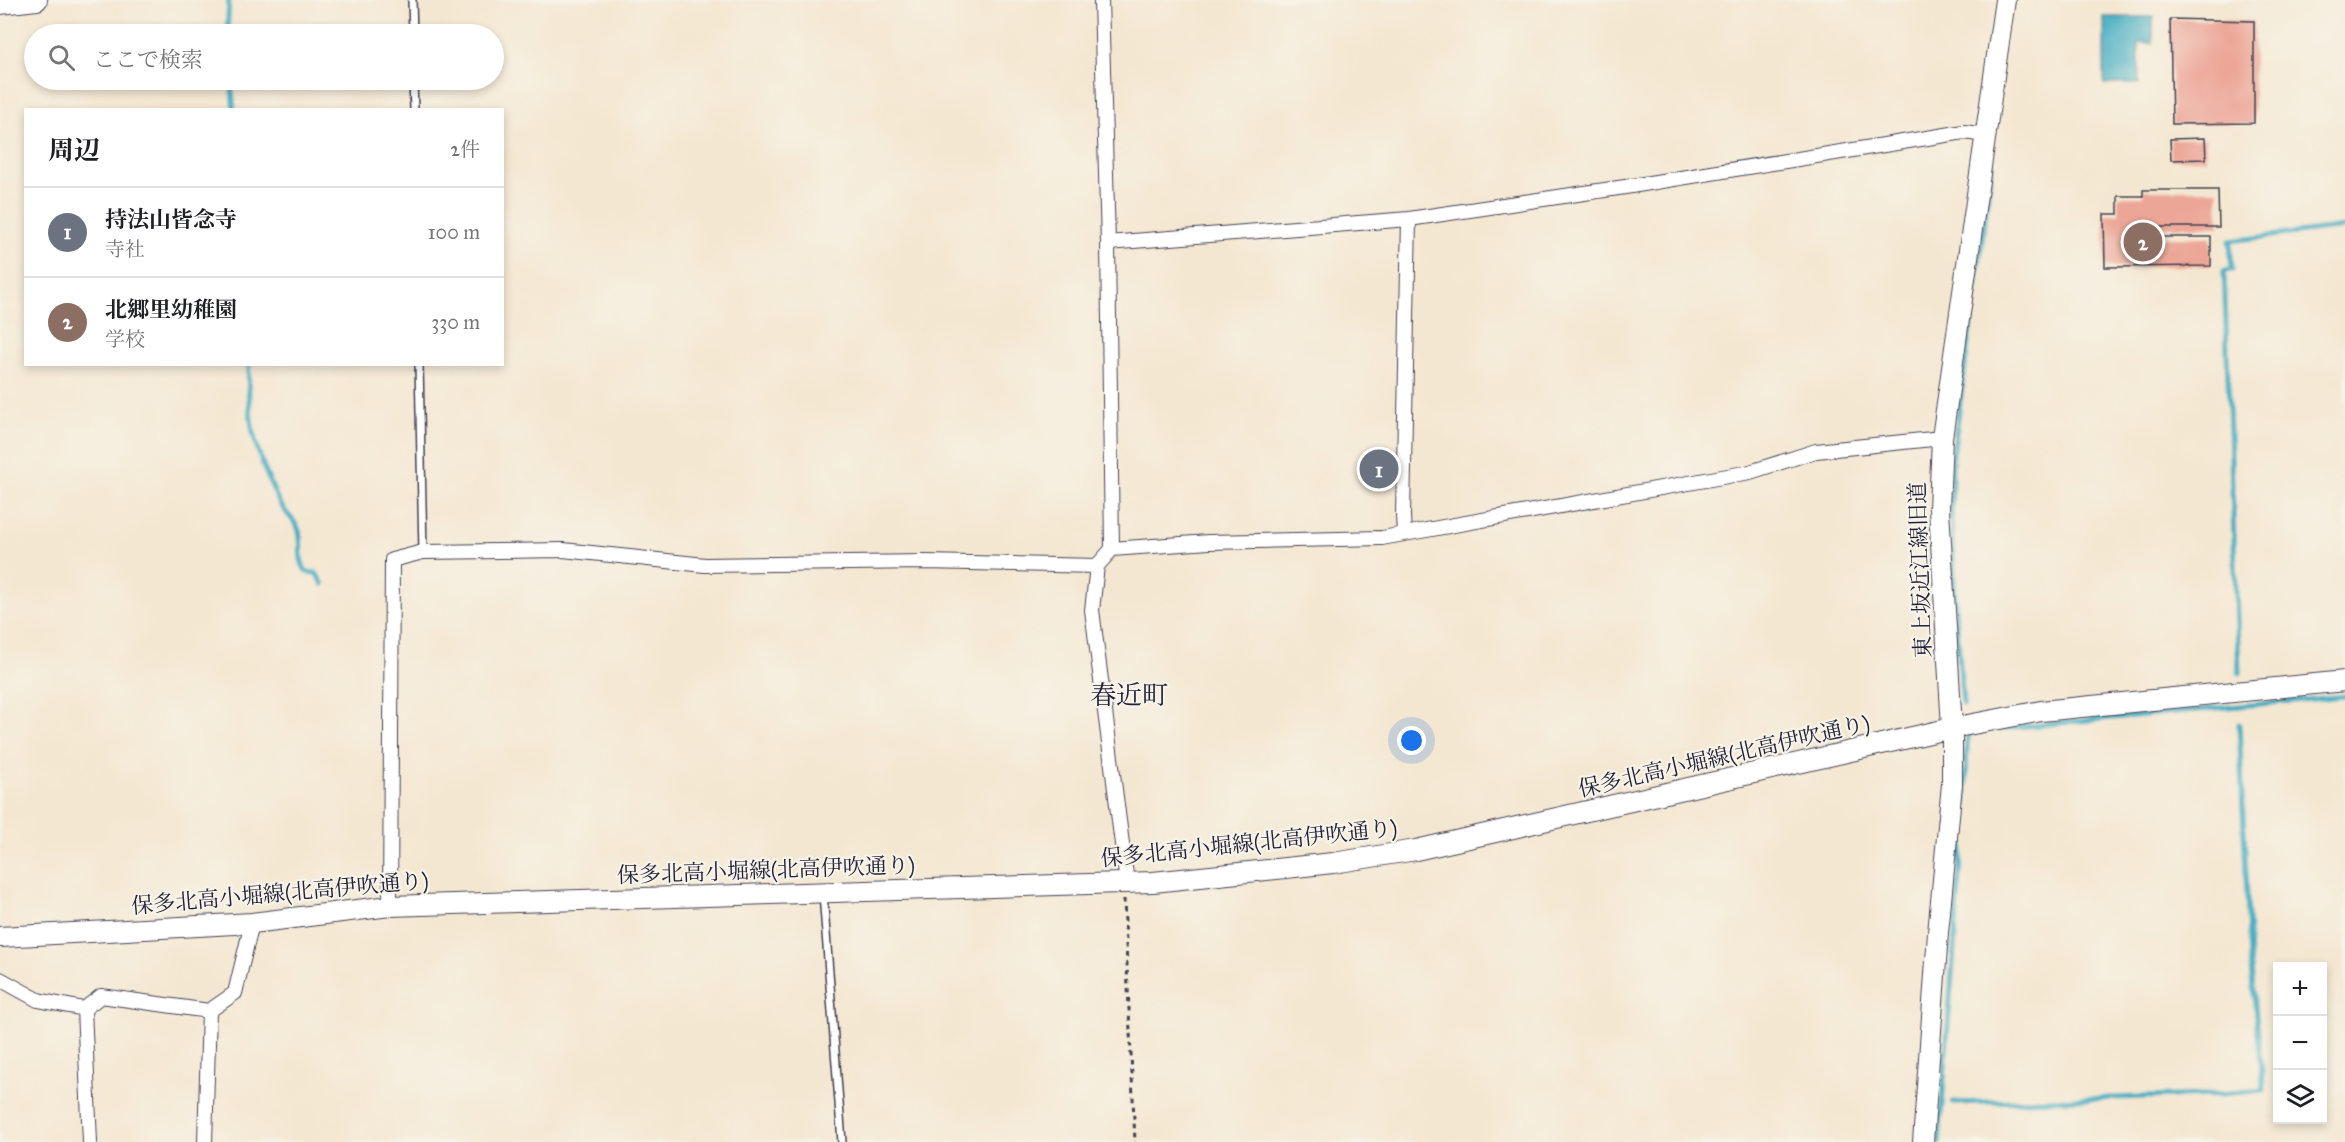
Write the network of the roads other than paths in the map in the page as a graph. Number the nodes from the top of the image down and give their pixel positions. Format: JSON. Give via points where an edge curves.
{"nodes":[{"id":1,"x":37,"y":0,"type":"edge"},
{"id":2,"x":412,"y":0,"type":"edge"},
{"id":3,"x":1101,"y":0,"type":"edge"},
{"id":4,"x":2005,"y":0,"type":"edge"},
{"id":5,"x":0,"y":4,"type":"edge"},
{"id":6,"x":412,"y":24,"type":"edge"},
{"id":7,"x":414,"y":90,"type":"edge"},
{"id":8,"x":414,"y":108,"type":"edge"},
{"id":9,"x":1986,"y":135,"type":"junction"},
{"id":10,"x":1409,"y":219,"type":"junction"},
{"id":11,"x":1108,"y":243,"type":"junction"},
{"id":12,"x":419,"y":366,"type":"edge"},
{"id":13,"x":1942,"y":438,"type":"junction"},
{"id":14,"x":1404,"y":534,"type":"junction"},
{"id":15,"x":1112,"y":549,"type":"junction"},
{"id":16,"x":423,"y":552,"type":"junction"},
{"id":17,"x":1097,"y":566,"type":"junction"},
{"id":18,"x":2345,"y":681,"type":"edge"},
{"id":19,"x":1952,"y":728,"type":"junction"},
{"id":20,"x":1127,"y":883,"type":"junction"},
{"id":21,"x":823,"y":892,"type":"junction"},
{"id":22,"x":390,"y":906,"type":"junction"},
{"id":23,"x":252,"y":923,"type":"junction"},
{"id":24,"x":0,"y":937,"type":"edge"},
{"id":25,"x":0,"y":979,"type":"edge"},
{"id":26,"x":84,"y":1009,"type":"junction"},
{"id":27,"x":209,"y":1011,"type":"junction"},
{"id":28,"x":90,"y":1142,"type":"edge"},
{"id":29,"x":205,"y":1142,"type":"edge"},
{"id":30,"x":843,"y":1142,"type":"edge"},
{"id":31,"x":1923,"y":1142,"type":"edge"}],
"edges":[{"from":1,"to":5,"type":"street"},
{"from":2,"to":6,"type":"lane"},
{"from":3,"to":11,"type":"street"},
{"from":4,"to":9,"type":"street","name":"東上坂近江線旧道"},
{"from":7,"to":8,"type":"lane"},
{"from":9,"to":10,"type":"street","via":[[1964,132]]},
{"from":9,"to":13,"type":"street","name":"東上坂近江線旧道"},
{"from":10,"to":11,"type":"street"},
{"from":10,"to":14,"type":"street"},
{"from":11,"to":15,"type":"street"},
{"from":12,"to":16,"type":"lane"},
{"from":13,"to":14,"type":"street","via":[[1816,451],[1750,472]]},
{"from":13,"to":19,"type":"street","name":"東上坂近江線旧道","via":[[1939,509]]},
{"from":14,"to":15,"type":"street"},
{"from":15,"to":17,"type":"street"},
{"from":16,"to":17,"type":"street","via":[[562,550],[705,565],[925,562]]},
{"from":16,"to":22,"type":"street","via":[[392,560]]},
{"from":17,"to":20,"type":"street","via":[[1092,610]]},
{"from":18,"to":19,"type":"street","name":"保多北高小堀線(北高伊吹通り)","via":[[2041,711]]},
{"from":19,"to":20,"type":"street","name":"保多北高小堀線(北高伊吹通り)","via":[[1416,850],[1333,863]]},
{"from":19,"to":31,"type":"street","name":"東上坂近江線旧道","via":[[1952,784]]},
{"from":20,"to":21,"type":"street","name":"保多北高小堀線(北高伊吹通り)"},
{"from":21,"to":22,"type":"street","name":"保多北高小堀線(北高伊吹通り)"},
{"from":21,"to":30,"type":"lane"},
{"from":22,"to":23,"type":"street","name":"保多北高小堀線(北高伊吹通り)"},
{"from":23,"to":24,"type":"street","name":"保多北高小堀線(北高伊吹通り)"},
{"from":23,"to":27,"type":"street","via":[[234,993]]},
{"from":25,"to":26,"type":"street","via":[[38,1000]]},
{"from":26,"to":27,"type":"street","via":[[101,996]]},
{"from":26,"to":28,"type":"street"},
{"from":27,"to":29,"type":"street"}]}
